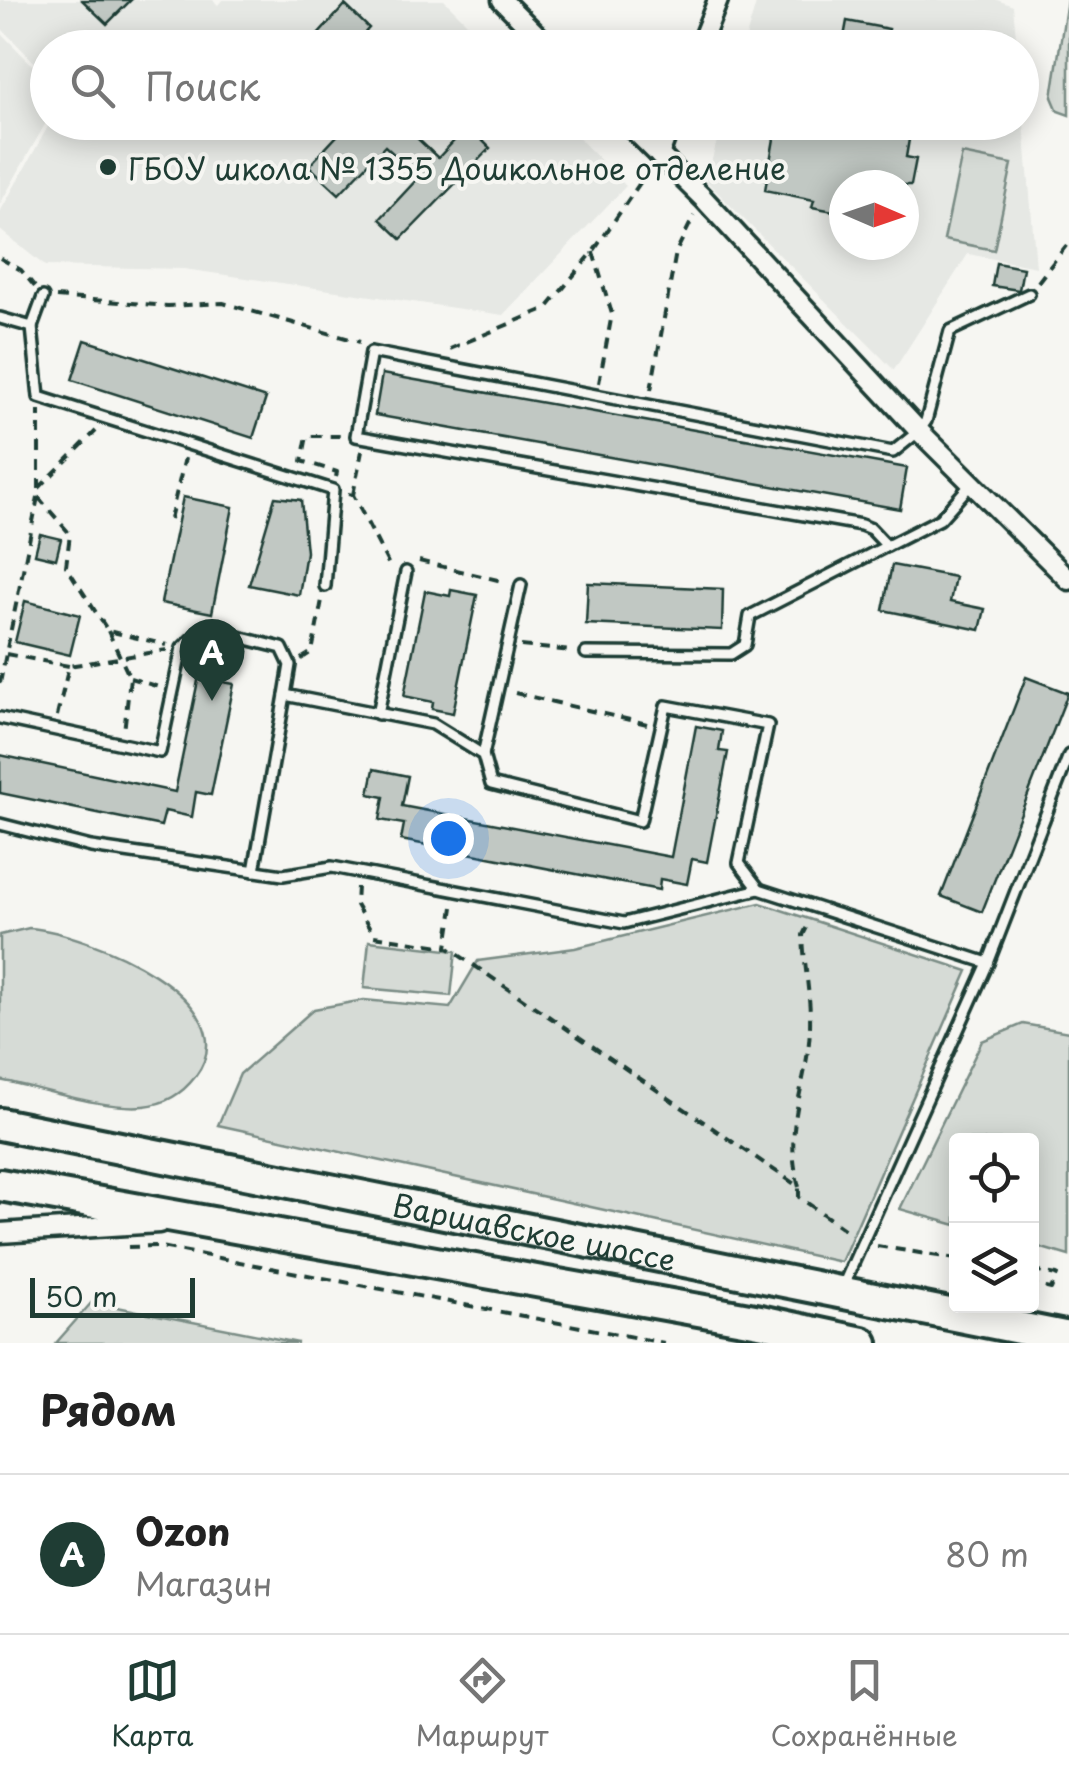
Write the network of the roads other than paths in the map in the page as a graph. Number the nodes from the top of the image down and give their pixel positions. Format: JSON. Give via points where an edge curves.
{"nodes":[{"id":1,"x":502,"y":0,"type":"edge"},
{"id":2,"x":718,"y":0,"type":"edge"},
{"id":3,"x":532,"y":30,"type":"edge"},
{"id":4,"x":706,"y":30,"type":"edge"},
{"id":5,"x":644,"y":140,"type":"edge"},
{"id":6,"x":664,"y":140,"type":"edge"},
{"id":7,"x":659,"y":155,"type":"junction"},
{"id":8,"x":1029,"y":294,"type":"road end"},
{"id":9,"x":43,"y":296,"type":"road end"},
{"id":10,"x":0,"y":320,"type":"edge"},
{"id":11,"x":32,"y":328,"type":"junction"},
{"id":12,"x":919,"y":431,"type":"junction"},
{"id":13,"x":972,"y":483,"type":"junction"},
{"id":14,"x":887,"y":546,"type":"junction"},
{"id":15,"x":406,"y":572,"type":"road end"},
{"id":16,"x":1069,"y":580,"type":"edge"},
{"id":17,"x":521,"y":585,"type":"road end"},
{"id":18,"x":325,"y":586,"type":"road end"},
{"id":19,"x":586,"y":652,"type":"road end"},
{"id":20,"x":285,"y":696,"type":"junction"},
{"id":21,"x":378,"y":714,"type":"junction"},
{"id":22,"x":0,"y":718,"type":"edge"},
{"id":23,"x":483,"y":755,"type":"junction"},
{"id":24,"x":1069,"y":755,"type":"edge"},
{"id":25,"x":0,"y":824,"type":"edge"},
{"id":26,"x":254,"y":870,"type":"junction"},
{"id":27,"x":759,"y":889,"type":"junction"},
{"id":28,"x":988,"y":963,"type":"junction"},
{"id":29,"x":0,"y":1124,"type":"edge"},
{"id":30,"x":0,"y":1185,"type":"edge"},
{"id":31,"x":198,"y":1221,"type":"junction"},
{"id":32,"x":0,"y":1233,"type":"edge"},
{"id":33,"x":840,"y":1290,"type":"junction"},
{"id":34,"x":1069,"y":1338,"type":"edge"},
{"id":35,"x":862,"y":1343,"type":"edge"}],
"edges":[{"from":1,"to":3,"type":"street"},
{"from":2,"to":4,"type":"street"},
{"from":5,"to":7,"type":"street"},
{"from":6,"to":7,"type":"street"},
{"from":7,"to":12,"type":"street"},
{"from":8,"to":12,"type":"lane","via":[[950,331]]},
{"from":9,"to":11,"type":"lane"},
{"from":10,"to":11,"type":"lane"},
{"from":11,"to":18,"type":"lane","via":[[40,396],[333,490]]},
{"from":12,"to":13,"type":"street"},
{"from":12,"to":14,"type":"lane","via":[[893,452],[370,352],[361,436],[860,525]]},
{"from":13,"to":14,"type":"lane","via":[[940,519]]},
{"from":13,"to":16,"type":"street"},
{"from":14,"to":19,"type":"lane","via":[[750,616],[746,645],[731,654]]},
{"from":15,"to":21,"type":"lane"},
{"from":17,"to":23,"type":"lane"},
{"from":20,"to":21,"type":"lane"},
{"from":20,"to":22,"type":"lane","via":[[290,665],[282,648],[203,628],[182,648],[160,752]]},
{"from":20,"to":26,"type":"lane"},
{"from":21,"to":23,"type":"lane","via":[[433,724]]},
{"from":23,"to":27,"type":"lane","via":[[491,784],[640,821],[666,706],[768,725],[738,862]]},
{"from":24,"to":28,"type":"lane"},
{"from":25,"to":26,"type":"lane","via":[[91,847]]},
{"from":26,"to":27,"type":"lane","via":[[283,875],[332,867],[624,922]]},
{"from":27,"to":28,"type":"lane"},
{"from":28,"to":33,"type":"lane"},
{"from":29,"to":33,"type":"main road","name":"Варшавское шоссе"},
{"from":30,"to":31,"type":"main road","name":"Варшавское шоссе"},
{"from":31,"to":32,"type":"street"},
{"from":31,"to":35,"type":"main road","name":"Варшавское шоссе"},
{"from":33,"to":34,"type":"main road","name":"Варшавское шоссе"}]}
